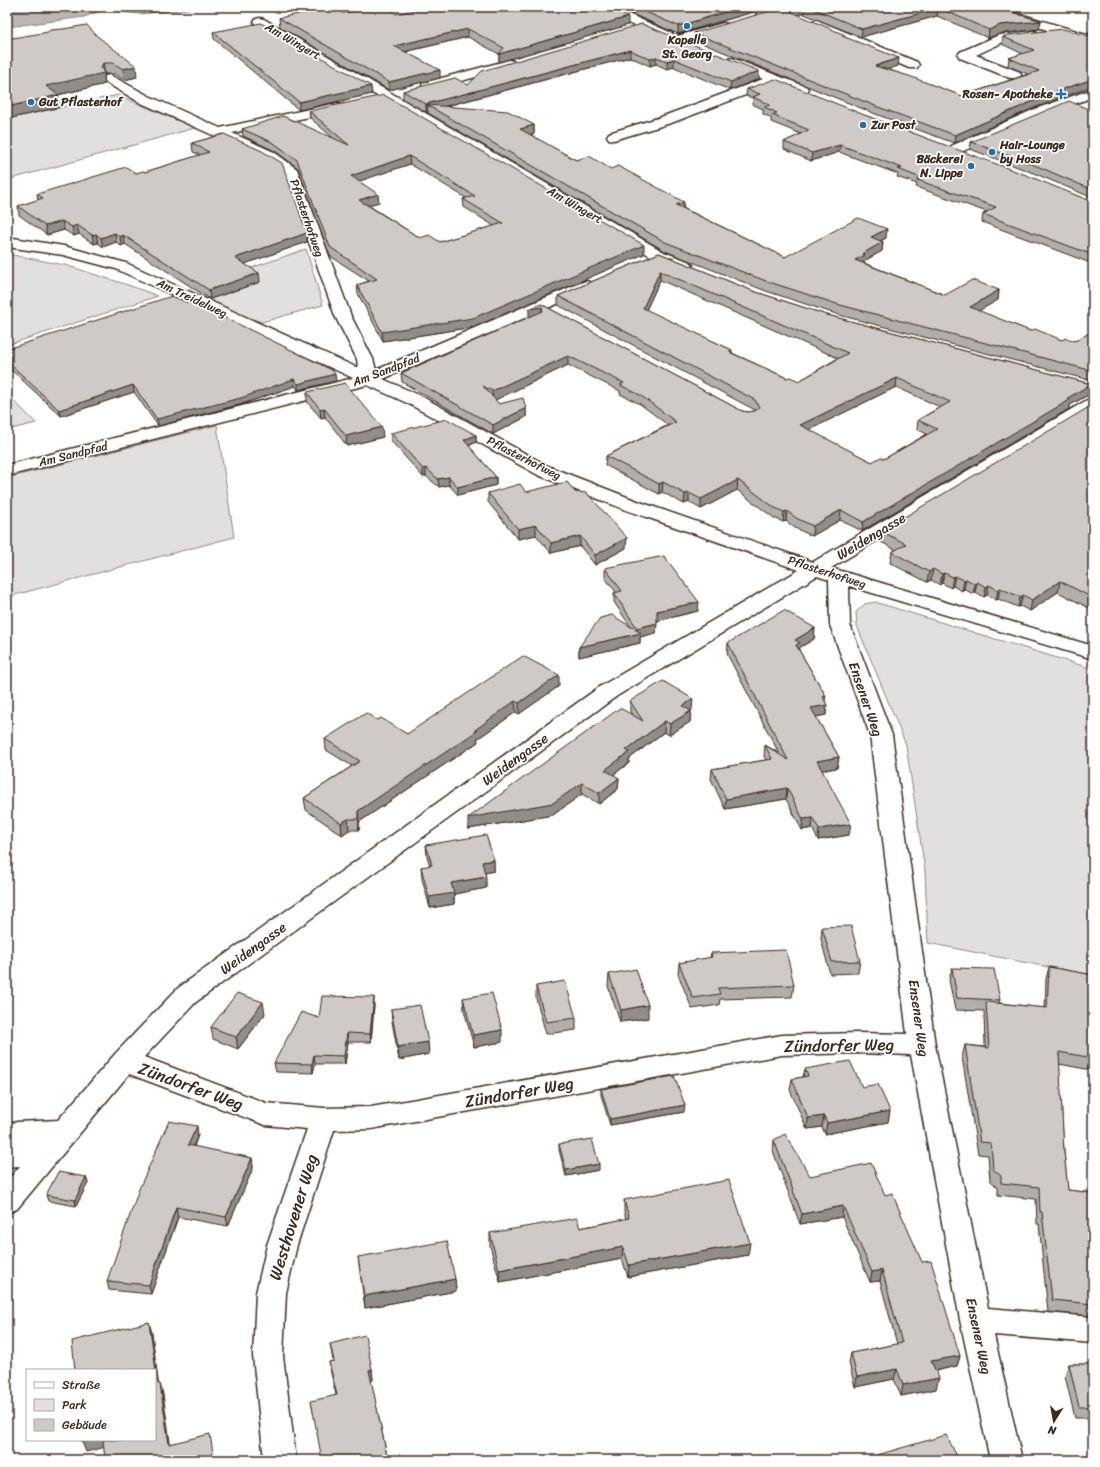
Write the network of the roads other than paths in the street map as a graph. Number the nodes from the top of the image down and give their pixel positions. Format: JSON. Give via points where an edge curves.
{"nodes":[{"id":1,"x":602,"y":7,"type":"edge"},
{"id":2,"x":810,"y":7,"type":"edge"},
{"id":3,"x":986,"y":7,"type":"edge"},
{"id":4,"x":787,"y":12,"type":"junction"},
{"id":5,"x":753,"y":18,"type":"edge"},
{"id":6,"x":260,"y":22,"type":"edge"},
{"id":7,"x":738,"y":22,"type":"edge"},
{"id":8,"x":643,"y":26,"type":"junction"},
{"id":9,"x":629,"y":30,"type":"edge"},
{"id":10,"x":1093,"y":30,"type":"edge"},
{"id":11,"x":1073,"y":32,"type":"junction"},
{"id":12,"x":678,"y":40,"type":"junction"},
{"id":13,"x":1093,"y":40,"type":"edge"},
{"id":14,"x":699,"y":48,"type":"edge"},
{"id":15,"x":719,"y":57,"type":"edge"},
{"id":16,"x":520,"y":61,"type":"edge"},
{"id":17,"x":914,"y":65,"type":"dead end"},
{"id":18,"x":1015,"y":75,"type":"dead end"},
{"id":19,"x":110,"y":79,"type":"edge"},
{"id":20,"x":775,"y":79,"type":"junction"},
{"id":21,"x":418,"y":89,"type":"edge"},
{"id":22,"x":404,"y":92,"type":"edge"},
{"id":23,"x":1093,"y":93,"type":"edge"},
{"id":24,"x":389,"y":96,"type":"junction"},
{"id":25,"x":816,"y":96,"type":"edge"},
{"id":26,"x":366,"y":101,"type":"edge"},
{"id":27,"x":350,"y":104,"type":"edge"},
{"id":28,"x":220,"y":132,"type":"junction"},
{"id":29,"x":614,"y":136,"type":"dead end"},
{"id":30,"x":942,"y":144,"type":"edge"},
{"id":31,"x":956,"y":149,"type":"junction"},
{"id":32,"x":971,"y":155,"type":"edge"},
{"id":33,"x":7,"y":242,"type":"edge"},
{"id":34,"x":701,"y":271,"type":"edge"},
{"id":35,"x":600,"y":280,"type":"edge"},
{"id":36,"x":369,"y":379,"type":"junction"},
{"id":37,"x":1093,"y":404,"type":"edge"},
{"id":38,"x":7,"y":471,"type":"edge"},
{"id":39,"x":815,"y":569,"type":"junction"},
{"id":40,"x":839,"y":577,"type":"junction"},
{"id":41,"x":1093,"y":653,"type":"edge"},
{"id":42,"x":922,"y":1045,"type":"junction"},
{"id":43,"x":124,"y":1061,"type":"junction"},
{"id":44,"x":324,"y":1119,"type":"junction"},
{"id":45,"x":7,"y":1135,"type":"edge"},
{"id":46,"x":58,"y":1141,"type":"junction"},
{"id":47,"x":7,"y":1156,"type":"edge"},
{"id":48,"x":7,"y":1201,"type":"edge"},
{"id":49,"x":975,"y":1320,"type":"junction"},
{"id":50,"x":1093,"y":1330,"type":"edge"},
{"id":51,"x":280,"y":1460,"type":"edge"},
{"id":52,"x":1006,"y":1460,"type":"edge"}],
"edges":[{"from":1,"to":8,"type":"street"},
{"from":2,"to":4,"type":"street"},
{"from":3,"to":11,"type":"street"},
{"from":4,"to":5,"type":"street","via":[[775,11]]},
{"from":4,"to":17,"type":"street"},
{"from":6,"to":24,"type":"street","name":"Am Wingert"},
{"from":7,"to":12,"type":"street"},
{"from":8,"to":9,"type":"street"},
{"from":8,"to":12,"type":"street"},
{"from":10,"to":11,"type":"street"},
{"from":11,"to":13,"type":"street"},
{"from":11,"to":18,"type":"street","via":[[1003,38],[964,55]]},
{"from":12,"to":14,"type":"street"},
{"from":15,"to":20,"type":"street"},
{"from":16,"to":21,"type":"street"},
{"from":19,"to":28,"type":"street","name":"Pflasterhofweg","via":[[144,99]]},
{"from":20,"to":25,"type":"street"},
{"from":20,"to":29,"type":"street","via":[[666,120]]},
{"from":22,"to":24,"type":"street"},
{"from":23,"to":31,"type":"street","via":[[1040,112]]},
{"from":24,"to":26,"type":"street"},
{"from":24,"to":34,"type":"street","name":"Am Wingert","via":[[652,258]]},
{"from":27,"to":28,"type":"street"},
{"from":28,"to":36,"type":"street","name":"Pflasterhofweg","via":[[269,155],[290,169],[343,316],[365,359]]},
{"from":30,"to":31,"type":"street"},
{"from":31,"to":32,"type":"street"},
{"from":33,"to":36,"type":"street","name":"Am Treidelweg","via":[[64,251],[120,266]]},
{"from":35,"to":36,"type":"street","name":"Am Sandpfad","via":[[549,309]]},
{"from":36,"to":38,"type":"street","name":"Am Sandpfad"},
{"from":36,"to":39,"type":"street","name":"Pflasterhofweg","via":[[413,399],[544,471],[633,506]]},
{"from":37,"to":39,"type":"street","name":"Weidengasse"},
{"from":39,"to":40,"type":"street","name":"Pflasterhofweg"},
{"from":39,"to":43,"type":"street","name":"Weidengasse","via":[[609,691],[187,995]]},
{"from":40,"to":41,"type":"street","name":"Pflasterhofweg"},
{"from":40,"to":42,"type":"street","name":"Ensener Weg","via":[[840,625],[880,735]]},
{"from":42,"to":44,"type":"street","name":"Zündorfer Weg","via":[[782,1045],[371,1118]]},
{"from":42,"to":49,"type":"street","name":"Ensener Weg"},
{"from":43,"to":44,"type":"street","name":"Zündorfer Weg","via":[[265,1114]]},
{"from":43,"to":46,"type":"street","name":"Weidengasse"},
{"from":44,"to":51,"type":"street","name":"Westhovener Weg","via":[[282,1246],[271,1293],[268,1356]]},
{"from":45,"to":46,"type":"street","via":[[17,1133]]},
{"from":46,"to":47,"type":"street"},
{"from":46,"to":48,"type":"street","name":"Weidengasse"},
{"from":49,"to":50,"type":"street"},
{"from":49,"to":52,"type":"street","name":"Ensener Weg"}]}
